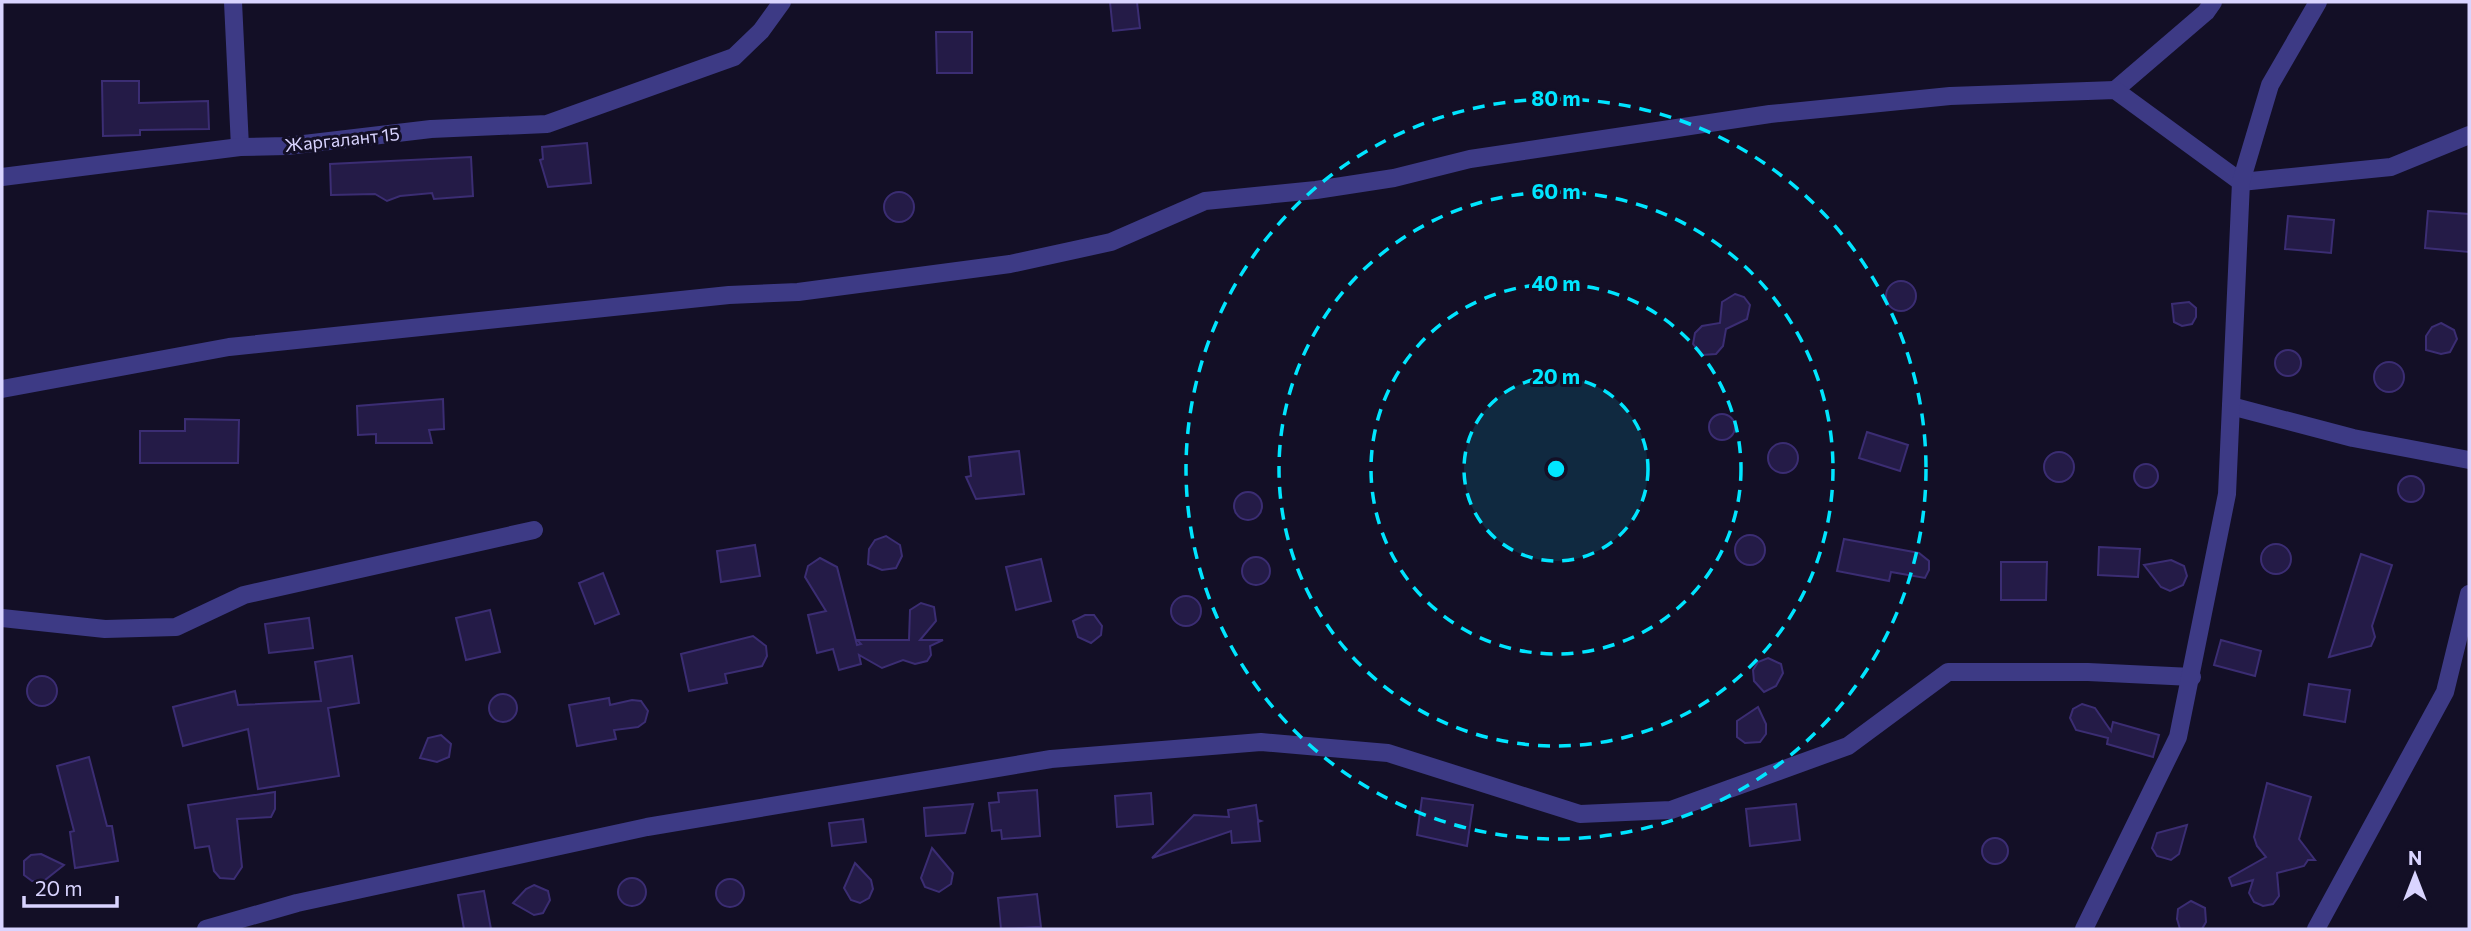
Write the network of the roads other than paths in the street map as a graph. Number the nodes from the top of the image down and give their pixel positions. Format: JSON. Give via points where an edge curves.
{"nodes":[{"id":1,"x":233,"y":2,"type":"edge"},
{"id":2,"x":782,"y":2,"type":"edge"},
{"id":3,"x":2213,"y":2,"type":"edge"},
{"id":4,"x":2318,"y":2,"type":"edge"},
{"id":5,"x":2115,"y":90,"type":"junction"},
{"id":6,"x":2469,"y":135,"type":"edge"},
{"id":7,"x":240,"y":147,"type":"junction"},
{"id":8,"x":2,"y":177,"type":"edge"},
{"id":9,"x":2241,"y":182,"type":"junction"},
{"id":10,"x":2,"y":388,"type":"edge"},
{"id":11,"x":2231,"y":406,"type":"junction"},
{"id":12,"x":2469,"y":460,"type":"edge"},
{"id":13,"x":534,"y":530,"type":"dead end"},
{"id":14,"x":2469,"y":594,"type":"edge"},
{"id":15,"x":2,"y":618,"type":"edge"},
{"id":16,"x":2192,"y":677,"type":"junction"},
{"id":17,"x":206,"y":929,"type":"edge"},
{"id":18,"x":2084,"y":929,"type":"edge"},
{"id":19,"x":2316,"y":929,"type":"edge"}],
"edges":[{"from":1,"to":7,"type":"street"},
{"from":2,"to":7,"type":"street","name":"Жаргалант 15","via":[[734,57],[547,124],[431,129]]},
{"from":3,"to":5,"type":"street"},
{"from":4,"to":9,"type":"street","via":[[2270,85]]},
{"from":5,"to":9,"type":"street"},
{"from":5,"to":10,"type":"street","via":[[1951,96],[1770,114],[1470,159],[1394,178],[1205,201],[1111,242],[1010,264],[797,292],[729,295],[229,347]]},
{"from":6,"to":9,"type":"street","via":[[2390,167]]},
{"from":7,"to":8,"type":"street","name":"Жаргалант 15"},
{"from":9,"to":11,"type":"street"},
{"from":11,"to":12,"type":"street","via":[[2353,438]]},
{"from":11,"to":16,"type":"street","via":[[2227,494]]},
{"from":13,"to":15,"type":"street","via":[[244,595],[176,627],[105,629]]},
{"from":14,"to":19,"type":"street","via":[[2445,692]]},
{"from":16,"to":17,"type":"street","via":[[1948,672],[1848,746],[1671,810],[1580,814],[1388,753],[1261,742],[1221,745],[1051,759],[647,827],[297,902]]},
{"from":16,"to":18,"type":"street","via":[[2178,737]]}]}
